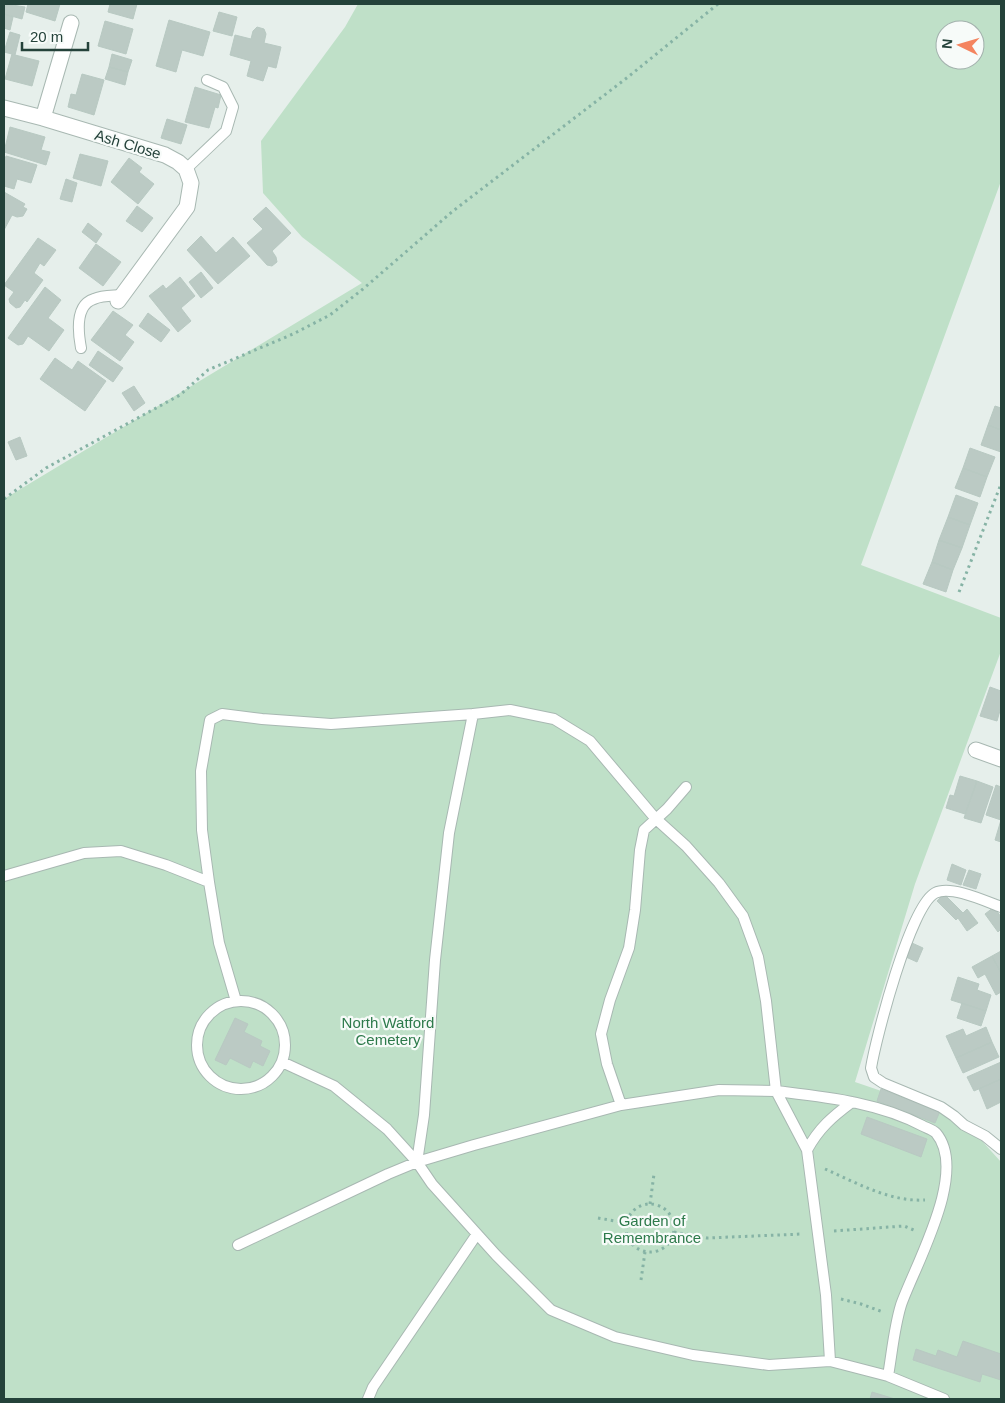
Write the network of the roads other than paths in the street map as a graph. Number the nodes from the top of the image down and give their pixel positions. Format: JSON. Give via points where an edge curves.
{"nodes":[{"id":1,"x":71,"y":23,"type":"dead end"},
{"id":2,"x":207,"y":80,"type":"dead end"},
{"id":3,"x":4,"y":108,"type":"edge"},
{"id":4,"x":43,"y":118,"type":"junction"},
{"id":5,"x":186,"y":169,"type":"junction"},
{"id":6,"x":120,"y":298,"type":"joint"},
{"id":7,"x":81,"y":348,"type":"dead end"},
{"id":8,"x":474,"y":714,"type":"junction"},
{"id":9,"x":976,"y":750,"type":"dead end"},
{"id":10,"x":1001,"y":759,"type":"edge"},
{"id":11,"x":686,"y":787,"type":"dead end"},
{"id":12,"x":655,"y":818,"type":"junction"},
{"id":13,"x":4,"y":876,"type":"edge"},
{"id":14,"x":210,"y":882,"type":"junction"},
{"id":15,"x":1001,"y":907,"type":"edge"},
{"id":16,"x":236,"y":1001,"type":"junction"},
{"id":17,"x":282,"y":1062,"type":"junction"},
{"id":18,"x":776,"y":1091,"type":"junction"},
{"id":19,"x":852,"y":1102,"type":"junction"},
{"id":20,"x":621,"y":1105,"type":"junction"},
{"id":21,"x":1001,"y":1149,"type":"edge"},
{"id":22,"x":807,"y":1150,"type":"junction"},
{"id":23,"x":417,"y":1162,"type":"junction"},
{"id":24,"x":477,"y":1234,"type":"junction"},
{"id":25,"x":238,"y":1245,"type":"dead end"},
{"id":26,"x":830,"y":1361,"type":"junction"},
{"id":27,"x":888,"y":1376,"type":"junction"},
{"id":28,"x":368,"y":1399,"type":"edge"},
{"id":29,"x":944,"y":1399,"type":"edge"}],
"edges":[{"from":1,"to":4,"type":"street"},
{"from":2,"to":5,"type":"lane","via":[[223,87],[234,107],[226,131]]},
{"from":3,"to":4,"type":"street","name":"Ash Close"},
{"from":4,"to":5,"type":"street","name":"Ash Close","via":[[165,155]]},
{"from":5,"to":6,"type":"street","via":[[190,183],[187,207]]},
{"from":6,"to":7,"type":"lane","via":[[93,299],[86,304],[78,331]]},
{"from":8,"to":12,"type":"lane","via":[[510,710],[554,719],[590,741]]},
{"from":8,"to":14,"type":"lane","via":[[331,724],[222,714],[210,720],[201,772],[202,830]]},
{"from":8,"to":23,"type":"lane","via":[[449,833]]},
{"from":9,"to":10,"type":"street"},
{"from":11,"to":12,"type":"lane"},
{"from":12,"to":18,"type":"lane","via":[[686,846],[743,916],[758,957]]},
{"from":12,"to":20,"type":"lane","via":[[644,830],[629,948],[601,1034]]},
{"from":13,"to":14,"type":"lane","via":[[84,853],[121,851]]},
{"from":14,"to":16,"type":"lane","via":[[219,943]]},
{"from":15,"to":21,"type":"lane","via":[[947,890],[932,895],[921,910],[906,943],[890,989],[871,1068],[874,1077],[883,1083],[941,1107]]},
{"from":16,"to":17,"type":"lane","via":[[251,1002],[276,1018],[286,1047]]},
{"from":16,"to":17,"type":"lane","via":[[210,1012],[201,1024],[196,1052],[209,1078],[221,1086],[249,1090],[275,1075]]},
{"from":17,"to":23,"type":"lane","via":[[334,1086],[387,1129]]},
{"from":18,"to":19,"type":"lane"},
{"from":18,"to":20,"type":"lane","via":[[719,1090]]},
{"from":18,"to":22,"type":"lane"},
{"from":19,"to":22,"type":"lane","via":[[831,1117]]},
{"from":19,"to":27,"type":"lane","via":[[914,1121],[936,1132],[944,1149],[947,1172],[940,1205],[901,1305]]},
{"from":20,"to":23,"type":"lane"},
{"from":22,"to":26,"type":"lane","via":[[826,1295]]},
{"from":23,"to":24,"type":"lane","via":[[432,1184]]},
{"from":23,"to":25,"type":"lane"},
{"from":24,"to":26,"type":"lane","via":[[551,1310],[615,1337],[693,1355],[769,1365]]},
{"from":24,"to":28,"type":"lane"},
{"from":26,"to":27,"type":"lane"},
{"from":27,"to":29,"type":"lane"}]}
